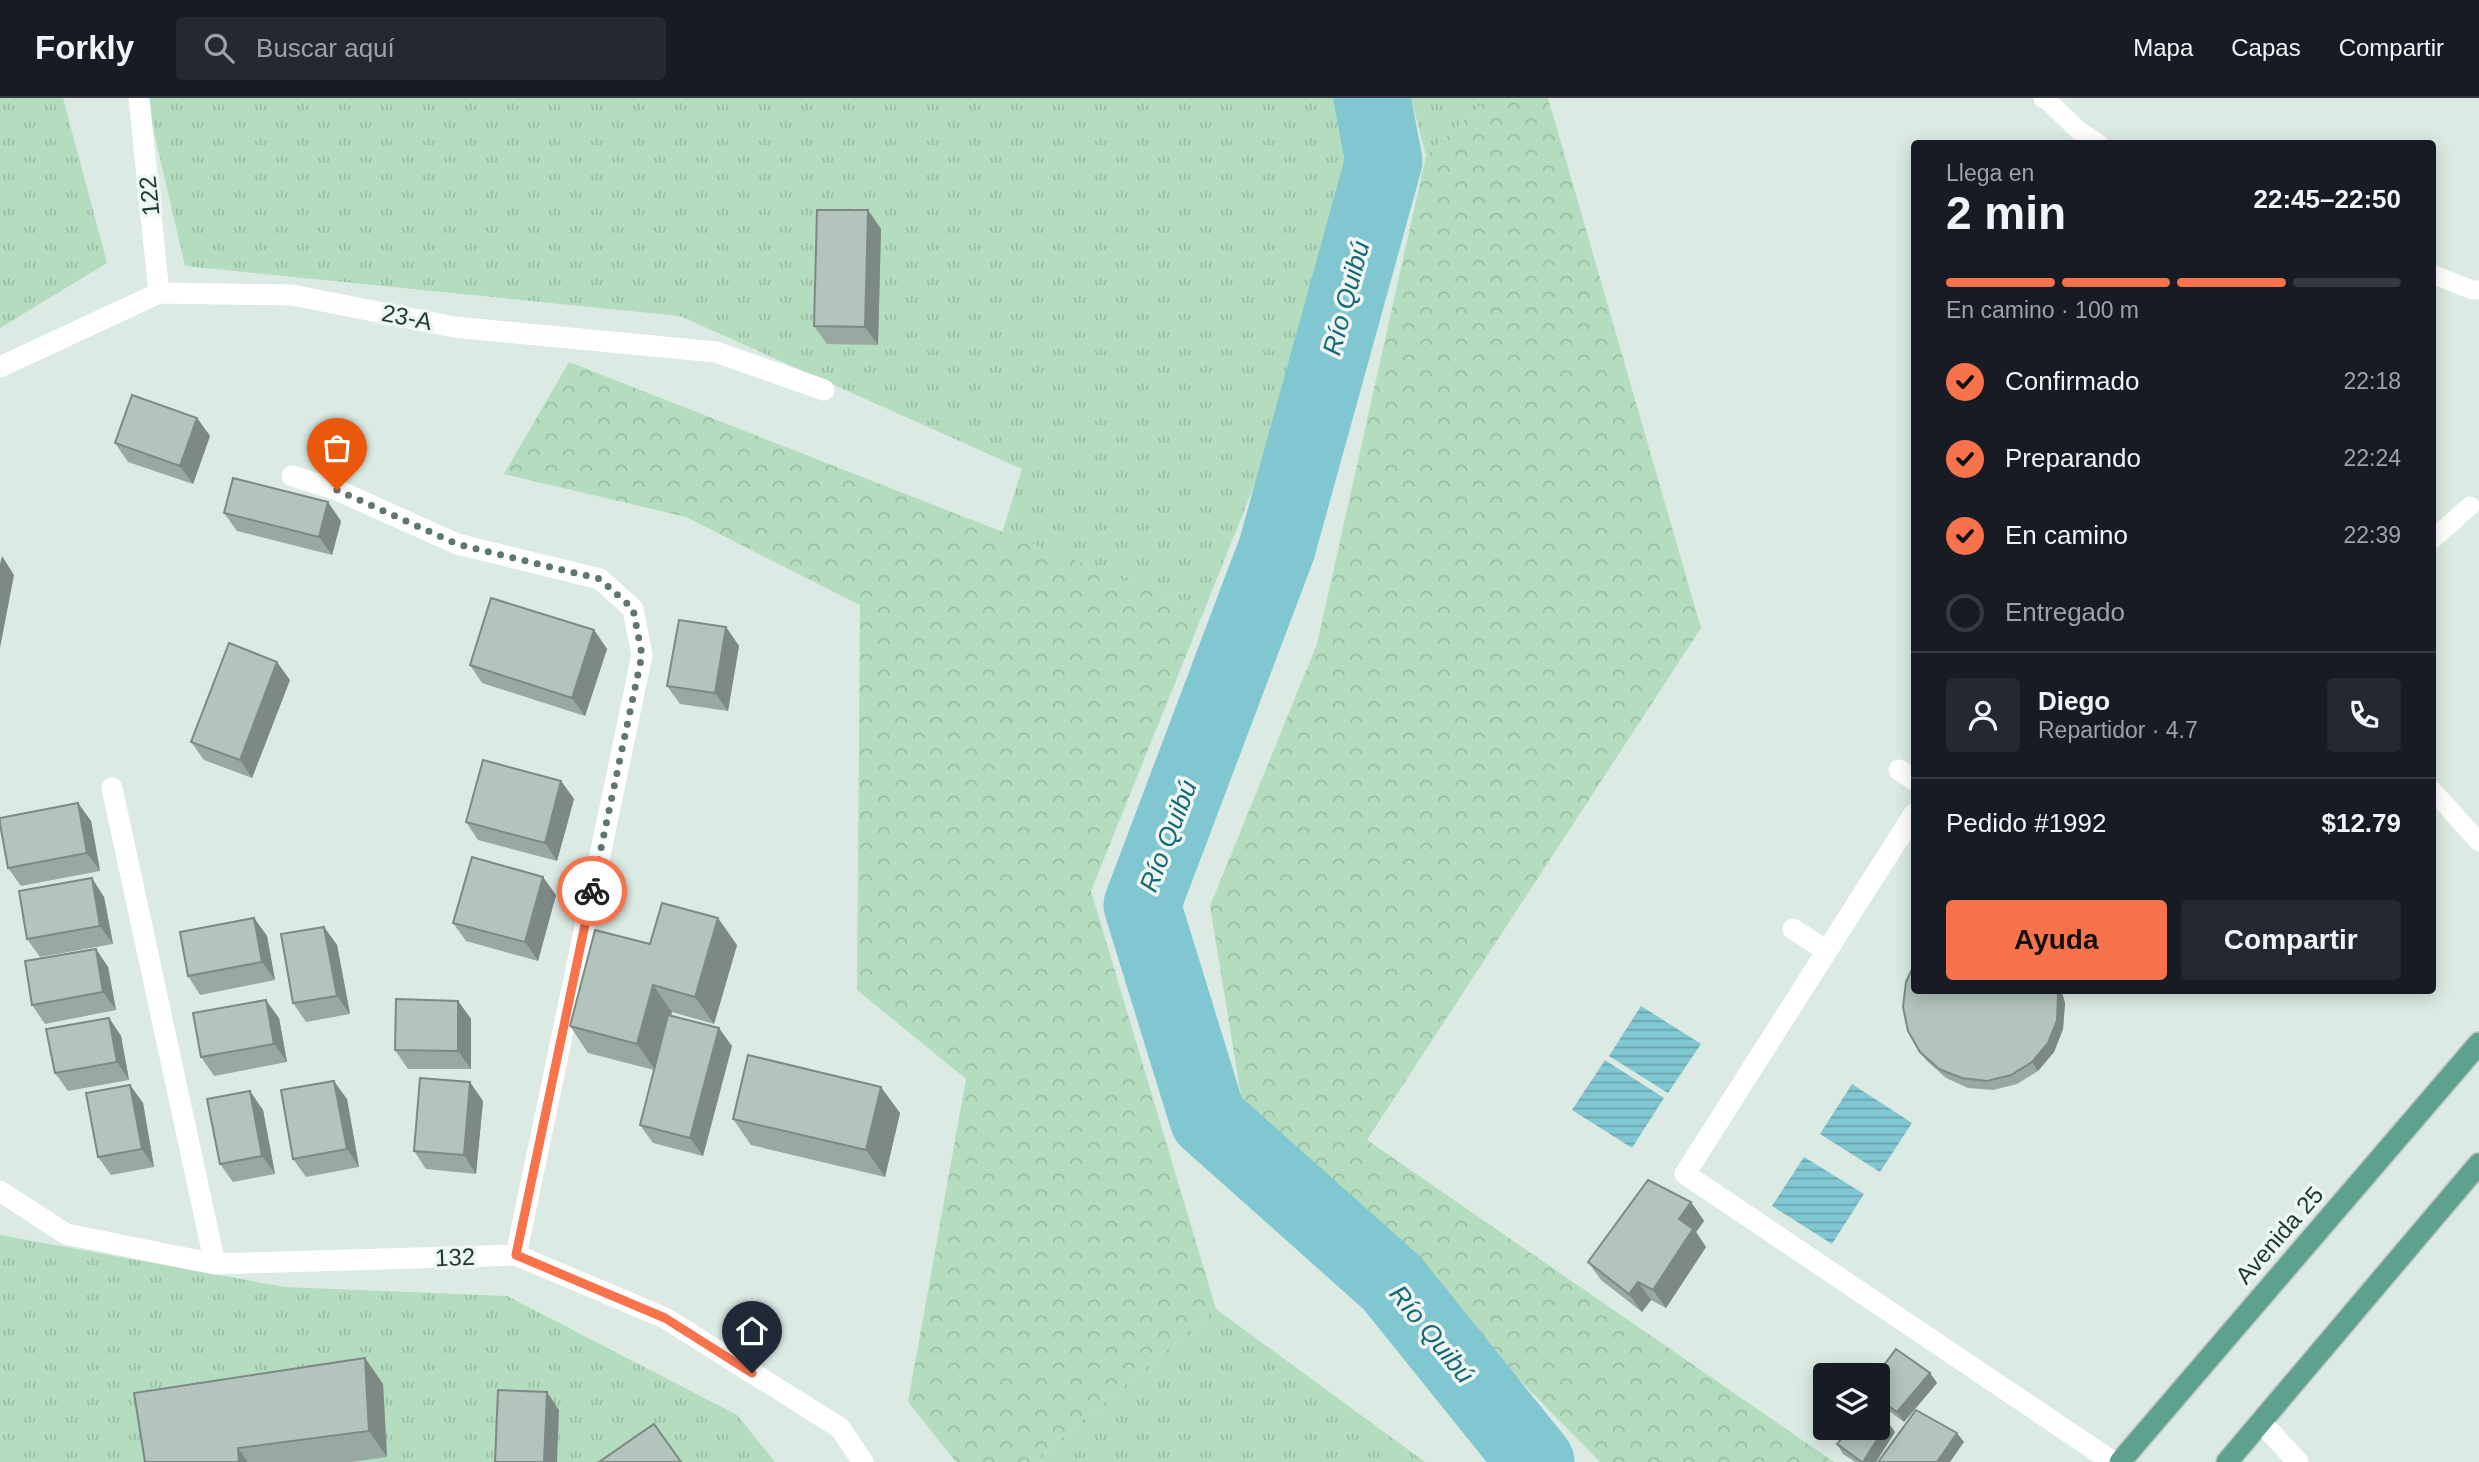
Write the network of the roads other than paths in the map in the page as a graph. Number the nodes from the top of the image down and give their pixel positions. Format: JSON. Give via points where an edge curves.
{"nodes":[{"id":1,"x":139,"y":98,"type":"edge"},
{"id":2,"x":2046,"y":98,"type":"edge"},
{"id":3,"x":2093,"y":140,"type":"edge"},
{"id":4,"x":2436,"y":276,"type":"edge"},
{"id":5,"x":2479,"y":290,"type":"edge"},
{"id":6,"x":159,"y":293,"type":"junction"},
{"id":7,"x":0,"y":367,"type":"edge"},
{"id":8,"x":824,"y":390,"type":"dead end"},
{"id":9,"x":292,"y":476,"type":"dead end"},
{"id":10,"x":2470,"y":506,"type":"dead end"},
{"id":11,"x":2436,"y":536,"type":"edge"},
{"id":12,"x":112,"y":788,"type":"dead end"},
{"id":13,"x":2436,"y":794,"type":"edge"},
{"id":14,"x":1911,"y":819,"type":"edge"},
{"id":15,"x":2479,"y":842,"type":"edge"},
{"id":16,"x":1793,"y":929,"type":"dead end"},
{"id":17,"x":1828,"y":951,"type":"junction"},
{"id":18,"x":2479,"y":1044,"type":"edge"},
{"id":19,"x":2479,"y":1164,"type":"edge"},
{"id":20,"x":0,"y":1191,"type":"edge"},
{"id":21,"x":516,"y":1255,"type":"junction"},
{"id":22,"x":215,"y":1264,"type":"junction"},
{"id":23,"x":2261,"y":1422,"type":"junction"},
{"id":24,"x":863,"y":1462,"type":"edge"},
{"id":25,"x":2113,"y":1462,"type":"edge"},
{"id":26,"x":2120,"y":1462,"type":"edge"},
{"id":27,"x":2227,"y":1462,"type":"edge"},
{"id":28,"x":2298,"y":1462,"type":"edge"}],
"edges":[{"from":1,"to":6,"type":"street","name":"122"},
{"from":2,"to":3,"type":"lane"},
{"from":4,"to":5,"type":"lane"},
{"from":6,"to":7,"type":"street","name":"23-A"},
{"from":6,"to":8,"type":"street","name":"23-A","via":[[292,295],[454,327],[716,352]]},
{"from":9,"to":21,"type":"street","via":[[337,490],[457,544],[600,579],[633,609],[642,655]]},
{"from":10,"to":11,"type":"lane"},
{"from":12,"to":22,"type":"street"},
{"from":13,"to":15,"type":"lane"},
{"from":14,"to":17,"type":"street"},
{"from":16,"to":17,"type":"street"},
{"from":17,"to":25,"type":"street","via":[[1685,1174]]},
{"from":18,"to":26,"type":"main road","name":"Avenida 25"},
{"from":19,"to":23,"type":"main road"},
{"from":20,"to":22,"type":"street","name":"132","via":[[66,1234]]},
{"from":21,"to":22,"type":"street","name":"132"},
{"from":21,"to":24,"type":"street","name":"132","via":[[665,1318],[840,1428]]},
{"from":23,"to":27,"type":"main road"},
{"from":23,"to":28,"type":"street"}]}
